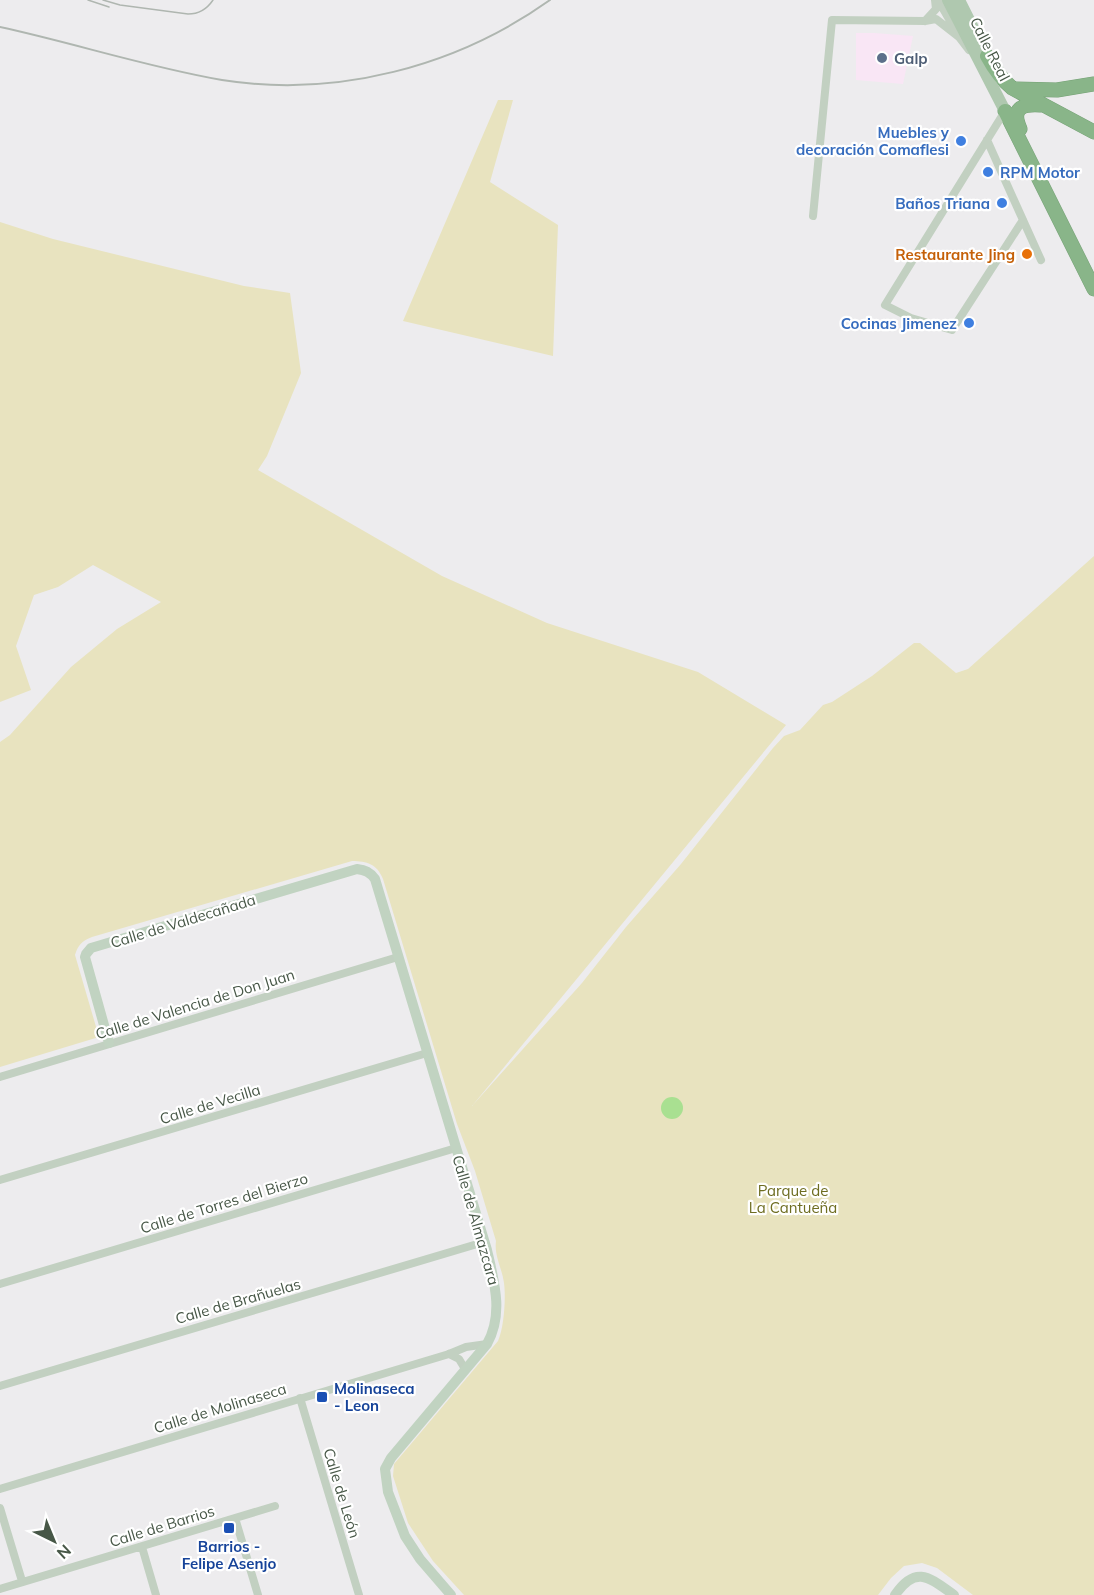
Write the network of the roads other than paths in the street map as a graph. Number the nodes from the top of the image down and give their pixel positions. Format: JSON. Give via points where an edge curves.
{"nodes":[{"id":1,"x":937,"y":0,"type":"edge"},
{"id":2,"x":948,"y":0,"type":"edge"},
{"id":3,"x":959,"y":0,"type":"edge"},
{"id":4,"x":925,"y":21,"type":"junction"},
{"id":5,"x":959,"y":37,"type":"junction"},
{"id":6,"x":987,"y":56,"type":"joint"},
{"id":7,"x":984,"y":71,"type":"junction"},
{"id":8,"x":1094,"y":84,"type":"edge"},
{"id":9,"x":1012,"y":88,"type":"junction"},
{"id":10,"x":1042,"y":105,"type":"junction"},
{"id":11,"x":1005,"y":111,"type":"junction"},
{"id":12,"x":1094,"y":132,"type":"edge"},
{"id":13,"x":987,"y":140,"type":"junction"},
{"id":14,"x":1051,"y":201,"type":"junction"},
{"id":15,"x":813,"y":216,"type":"dead end"},
{"id":16,"x":1023,"y":220,"type":"junction"},
{"id":17,"x":1041,"y":260,"type":"dead end"},
{"id":18,"x":1094,"y":289,"type":"edge"},
{"id":19,"x":371,"y":873,"type":"joint"},
{"id":20,"x":398,"y":957,"type":"junction"},
{"id":21,"x":109,"y":1043,"type":"junction"},
{"id":22,"x":428,"y":1053,"type":"junction"},
{"id":23,"x":0,"y":1077,"type":"edge"},
{"id":24,"x":456,"y":1148,"type":"junction"},
{"id":25,"x":0,"y":1180,"type":"edge"},
{"id":26,"x":484,"y":1242,"type":"junction"},
{"id":27,"x":0,"y":1284,"type":"edge"},
{"id":28,"x":487,"y":1344,"type":"junction"},
{"id":29,"x":449,"y":1354,"type":"junction"},
{"id":30,"x":465,"y":1369,"type":"junction"},
{"id":31,"x":0,"y":1386,"type":"edge"},
{"id":32,"x":300,"y":1398,"type":"junction"},
{"id":33,"x":0,"y":1489,"type":"edge"},
{"id":34,"x":275,"y":1506,"type":"dead end"},
{"id":35,"x":0,"y":1508,"type":"edge"},
{"id":36,"x":235,"y":1518,"type":"junction"},
{"id":37,"x":142,"y":1547,"type":"junction"},
{"id":38,"x":911,"y":1579,"type":"junction"},
{"id":39,"x":22,"y":1581,"type":"junction"},
{"id":40,"x":0,"y":1589,"type":"edge"},
{"id":41,"x":156,"y":1595,"type":"edge"},
{"id":42,"x":258,"y":1595,"type":"edge"},
{"id":43,"x":359,"y":1595,"type":"edge"},
{"id":44,"x":451,"y":1595,"type":"edge"},
{"id":45,"x":896,"y":1595,"type":"edge"},
{"id":46,"x":905,"y":1595,"type":"edge"},
{"id":47,"x":954,"y":1595,"type":"edge"}],
"edges":[{"from":1,"to":4,"type":"street","via":[[936,9]]},
{"from":1,"to":5,"type":"street"},
{"from":2,"to":7,"type":"main road","name":"Calle Real"},
{"from":3,"to":6,"type":"main road","name":"Calle Real"},
{"from":4,"to":5,"type":"street","via":[[936,19]]},
{"from":4,"to":15,"type":"street","via":[[831,20]]},
{"from":5,"to":7,"type":"street"},
{"from":6,"to":9,"type":"highway"},
{"from":7,"to":11,"type":"main road","name":"Calle Real"},
{"from":8,"to":9,"type":"highway","via":[[1057,90]]},
{"from":9,"to":10,"type":"highway"},
{"from":10,"to":12,"type":"highway"},
{"from":10,"to":14,"type":"highway","via":[[1020,107],[1017,122]]},
{"from":11,"to":13,"type":"street"},
{"from":11,"to":14,"type":"highway"},
{"from":13,"to":16,"type":"street"},
{"from":13,"to":16,"type":"street","via":[[885,305],[911,318],[952,330]]},
{"from":14,"to":18,"type":"highway"},
{"from":16,"to":17,"type":"street"},
{"from":19,"to":20,"type":"street","name":"Calle de Almazcara"},
{"from":19,"to":21,"type":"street","name":"Calle de Valdecañada","via":[[357,869],[91,948],[85,957]]},
{"from":20,"to":21,"type":"street","name":"Calle de Valencia de Don Juan"},
{"from":20,"to":22,"type":"street","name":"Calle de Almazcara"},
{"from":21,"to":23,"type":"street","name":"Calle de Valencia de Don Juan"},
{"from":22,"to":24,"type":"street","name":"Calle de Almazcara"},
{"from":22,"to":25,"type":"street","name":"Calle de Vecilla"},
{"from":24,"to":26,"type":"street","name":"Calle de Almazcara"},
{"from":24,"to":27,"type":"street","name":"Calle de Torres del Bierzo"},
{"from":26,"to":28,"type":"street","name":"Calle de Almazcara","via":[[497,1296],[497,1311]]},
{"from":26,"to":31,"type":"street","name":"Calle de Brañuelas"},
{"from":28,"to":29,"type":"street","name":"Calle de Molinaseca"},
{"from":28,"to":30,"type":"street","name":"Calle de Almazcara"},
{"from":29,"to":30,"type":"street","via":[[459,1359]]},
{"from":29,"to":32,"type":"street","name":"Calle de Molinaseca"},
{"from":30,"to":44,"type":"street","name":"Calle de Almazcara","via":[[386,1469],[388,1492],[405,1536]]},
{"from":32,"to":33,"type":"street","name":"Calle de Molinaseca"},
{"from":32,"to":43,"type":"street","name":"Calle de León"},
{"from":34,"to":36,"type":"street","name":"Calle de Barrios"},
{"from":35,"to":39,"type":"street"},
{"from":36,"to":37,"type":"street","name":"Calle de Barrios"},
{"from":36,"to":42,"type":"street"},
{"from":37,"to":39,"type":"street","name":"Calle de Barrios"},
{"from":37,"to":41,"type":"street"},
{"from":38,"to":45,"type":"street"},
{"from":38,"to":46,"type":"street"},
{"from":38,"to":47,"type":"street","via":[[929,1578]]},
{"from":39,"to":40,"type":"street","name":"Calle de Barrios"}]}
